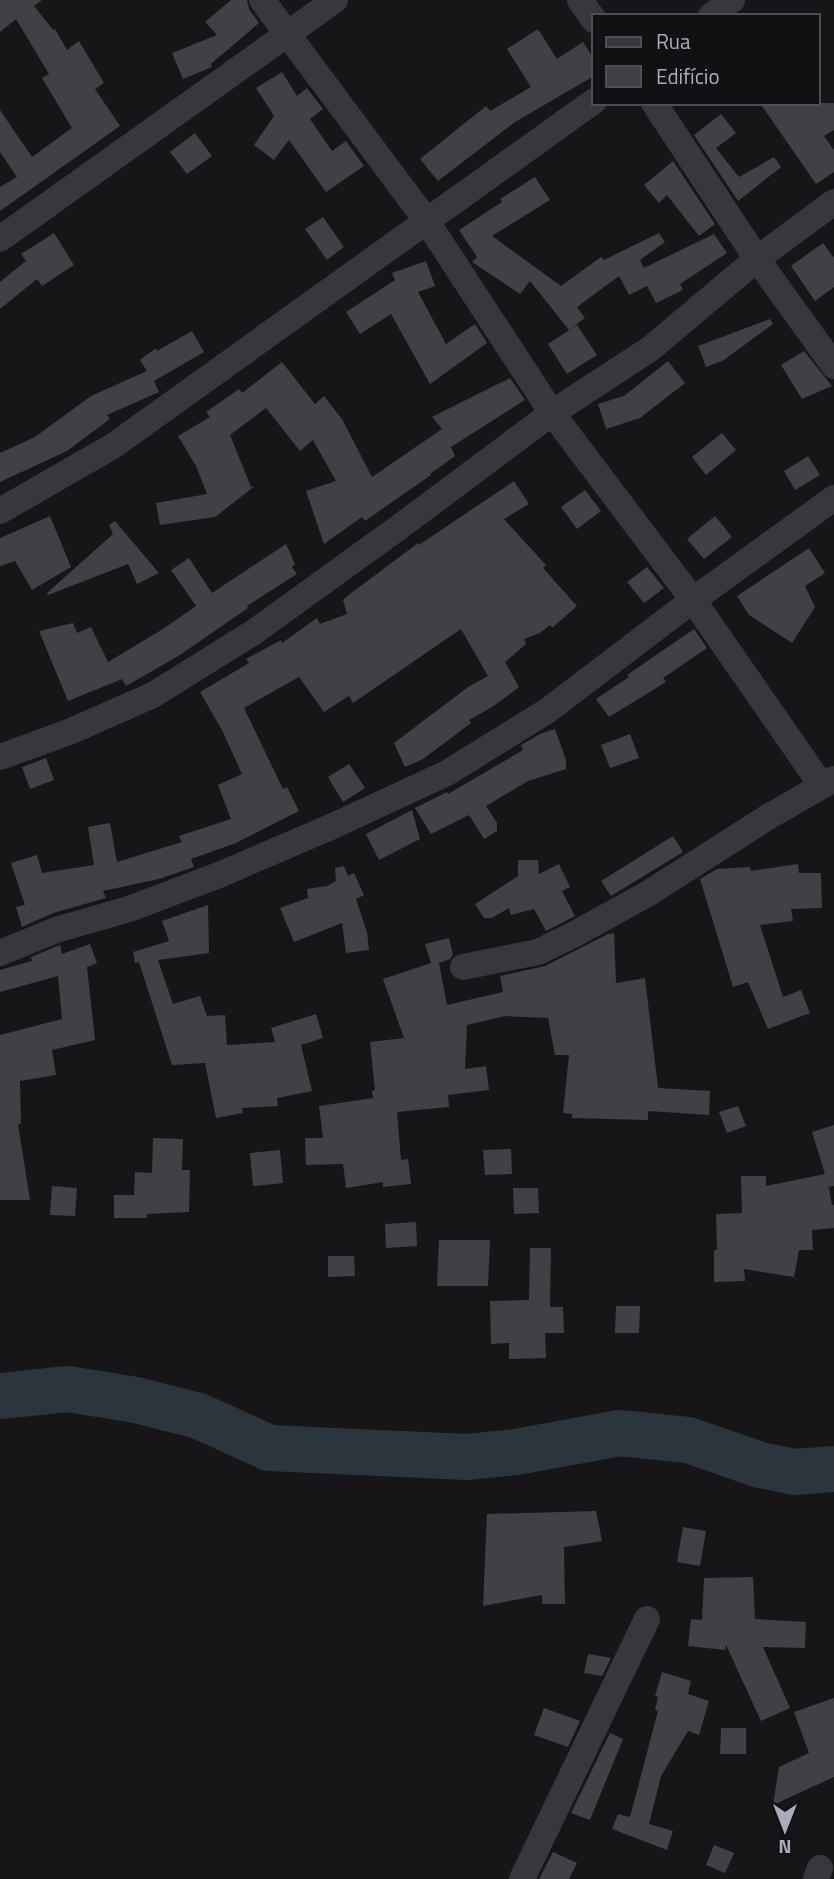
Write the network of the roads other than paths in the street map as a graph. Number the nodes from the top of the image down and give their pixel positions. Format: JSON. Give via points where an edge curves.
{"nodes":[{"id":1,"x":262,"y":0,"type":"edge"},
{"id":2,"x":335,"y":0,"type":"edge"},
{"id":3,"x":580,"y":0,"type":"edge"},
{"id":4,"x":732,"y":0,"type":"edge"},
{"id":5,"x":714,"y":14,"type":"edge"},
{"id":6,"x":592,"y":17,"type":"edge"},
{"id":7,"x":286,"y":36,"type":"junction"},
{"id":8,"x":592,"y":102,"type":"edge"},
{"id":9,"x":655,"y":105,"type":"edge"},
{"id":10,"x":834,"y":202,"type":"edge"},
{"id":11,"x":426,"y":220,"type":"junction"},
{"id":12,"x":0,"y":239,"type":"edge"},
{"id":13,"x":757,"y":259,"type":"junction"},
{"id":14,"x":834,"y":366,"type":"edge"},
{"id":15,"x":552,"y":413,"type":"junction"},
{"id":16,"x":834,"y":498,"type":"edge"},
{"id":17,"x":0,"y":511,"type":"edge"},
{"id":18,"x":693,"y":600,"type":"junction"},
{"id":19,"x":0,"y":757,"type":"edge"},
{"id":20,"x":828,"y":783,"type":"edge"},
{"id":21,"x":0,"y":953,"type":"edge"},
{"id":22,"x":463,"y":967,"type":"dead end"},
{"id":23,"x":648,"y":1619,"type":"dead end"},
{"id":24,"x":522,"y":1879,"type":"edge"}],
"edges":[{"from":1,"to":7,"type":"street"},
{"from":2,"to":7,"type":"street"},
{"from":3,"to":6,"type":"street"},
{"from":4,"to":5,"type":"street"},
{"from":7,"to":11,"type":"street"},
{"from":7,"to":12,"type":"street"},
{"from":8,"to":11,"type":"street"},
{"from":9,"to":13,"type":"street"},
{"from":10,"to":13,"type":"street"},
{"from":11,"to":15,"type":"street"},
{"from":11,"to":17,"type":"street","via":[[113,446]]},
{"from":13,"to":14,"type":"street"},
{"from":13,"to":15,"type":"street","via":[[650,349]]},
{"from":15,"to":18,"type":"street"},
{"from":15,"to":19,"type":"street","via":[[254,632],[153,695]]},
{"from":16,"to":18,"type":"street"},
{"from":18,"to":20,"type":"street"},
{"from":18,"to":21,"type":"street","via":[[547,710],[447,772],[219,875]]},
{"from":20,"to":22,"type":"street","via":[[649,893],[538,952]]},
{"from":23,"to":24,"type":"street"}]}
